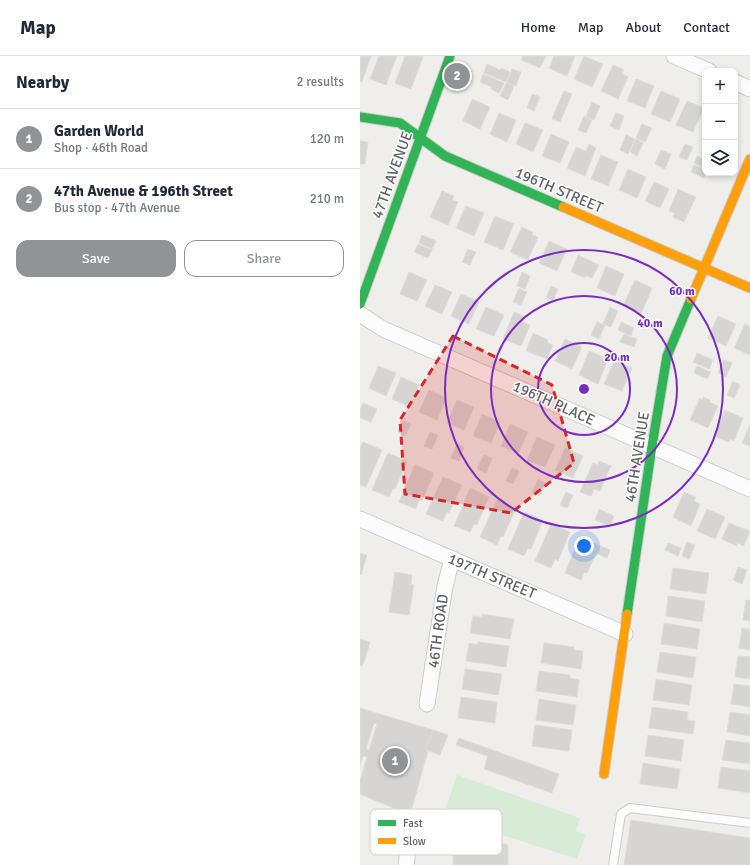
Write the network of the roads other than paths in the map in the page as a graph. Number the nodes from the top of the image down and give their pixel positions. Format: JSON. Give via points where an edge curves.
{"nodes":[{"id":1,"x":450,"y":56,"type":"edge"},
{"id":2,"x":674,"y":56,"type":"edge"},
{"id":3,"x":702,"y":68,"type":"edge"},
{"id":4,"x":738,"y":83,"type":"edge"},
{"id":5,"x":750,"y":88,"type":"edge"},
{"id":6,"x":360,"y":117,"type":"edge"},
{"id":7,"x":421,"y":138,"type":"junction"},
{"id":8,"x":750,"y":159,"type":"edge"},
{"id":9,"x":703,"y":268,"type":"junction"},
{"id":10,"x":750,"y":288,"type":"edge"},
{"id":11,"x":360,"y":304,"type":"edge"},
{"id":12,"x":360,"y":314,"type":"edge"},
{"id":13,"x":652,"y":446,"type":"junction"},
{"id":14,"x":750,"y":488,"type":"edge"},
{"id":15,"x":360,"y":519,"type":"edge"},
{"id":16,"x":452,"y":558,"type":"junction"},
{"id":17,"x":625,"y":634,"type":"junction"},
{"id":18,"x":427,"y":704,"type":"dead end"},
{"id":19,"x":604,"y":774,"type":"dead end"},
{"id":20,"x":750,"y":823,"type":"edge"},
{"id":21,"x":407,"y":855,"type":"edge"},
{"id":22,"x":406,"y":865,"type":"edge"},
{"id":23,"x":613,"y":865,"type":"edge"}],
"edges":[{"from":1,"to":7,"type":"street","name":"47TH AVENUE"},
{"from":2,"to":3,"type":"street"},
{"from":4,"to":5,"type":"street"},
{"from":6,"to":7,"type":"street","name":"196TH STREET","via":[[400,123]]},
{"from":7,"to":9,"type":"street","name":"196TH STREET","via":[[445,156]]},
{"from":7,"to":11,"type":"street","name":"47TH AVENUE"},
{"from":8,"to":9,"type":"street","name":"46TH AVENUE"},
{"from":9,"to":10,"type":"street","name":"196TH STREET"},
{"from":9,"to":13,"type":"street","name":"46TH AVENUE","via":[[667,356]]},
{"from":12,"to":13,"type":"street","name":"196TH PLACE","via":[[383,329]]},
{"from":13,"to":14,"type":"street","name":"196TH PLACE"},
{"from":13,"to":17,"type":"street","name":"46TH AVENUE"},
{"from":15,"to":16,"type":"street","name":"197TH STREET"},
{"from":16,"to":17,"type":"street","name":"197TH STREET"},
{"from":16,"to":18,"type":"street","name":"46TH ROAD","via":[[445,586]]},
{"from":17,"to":19,"type":"street","name":"46TH AVENUE"},
{"from":20,"to":23,"type":"lane","via":[[630,808],[621,814]]},
{"from":21,"to":22,"type":"street"}]}
